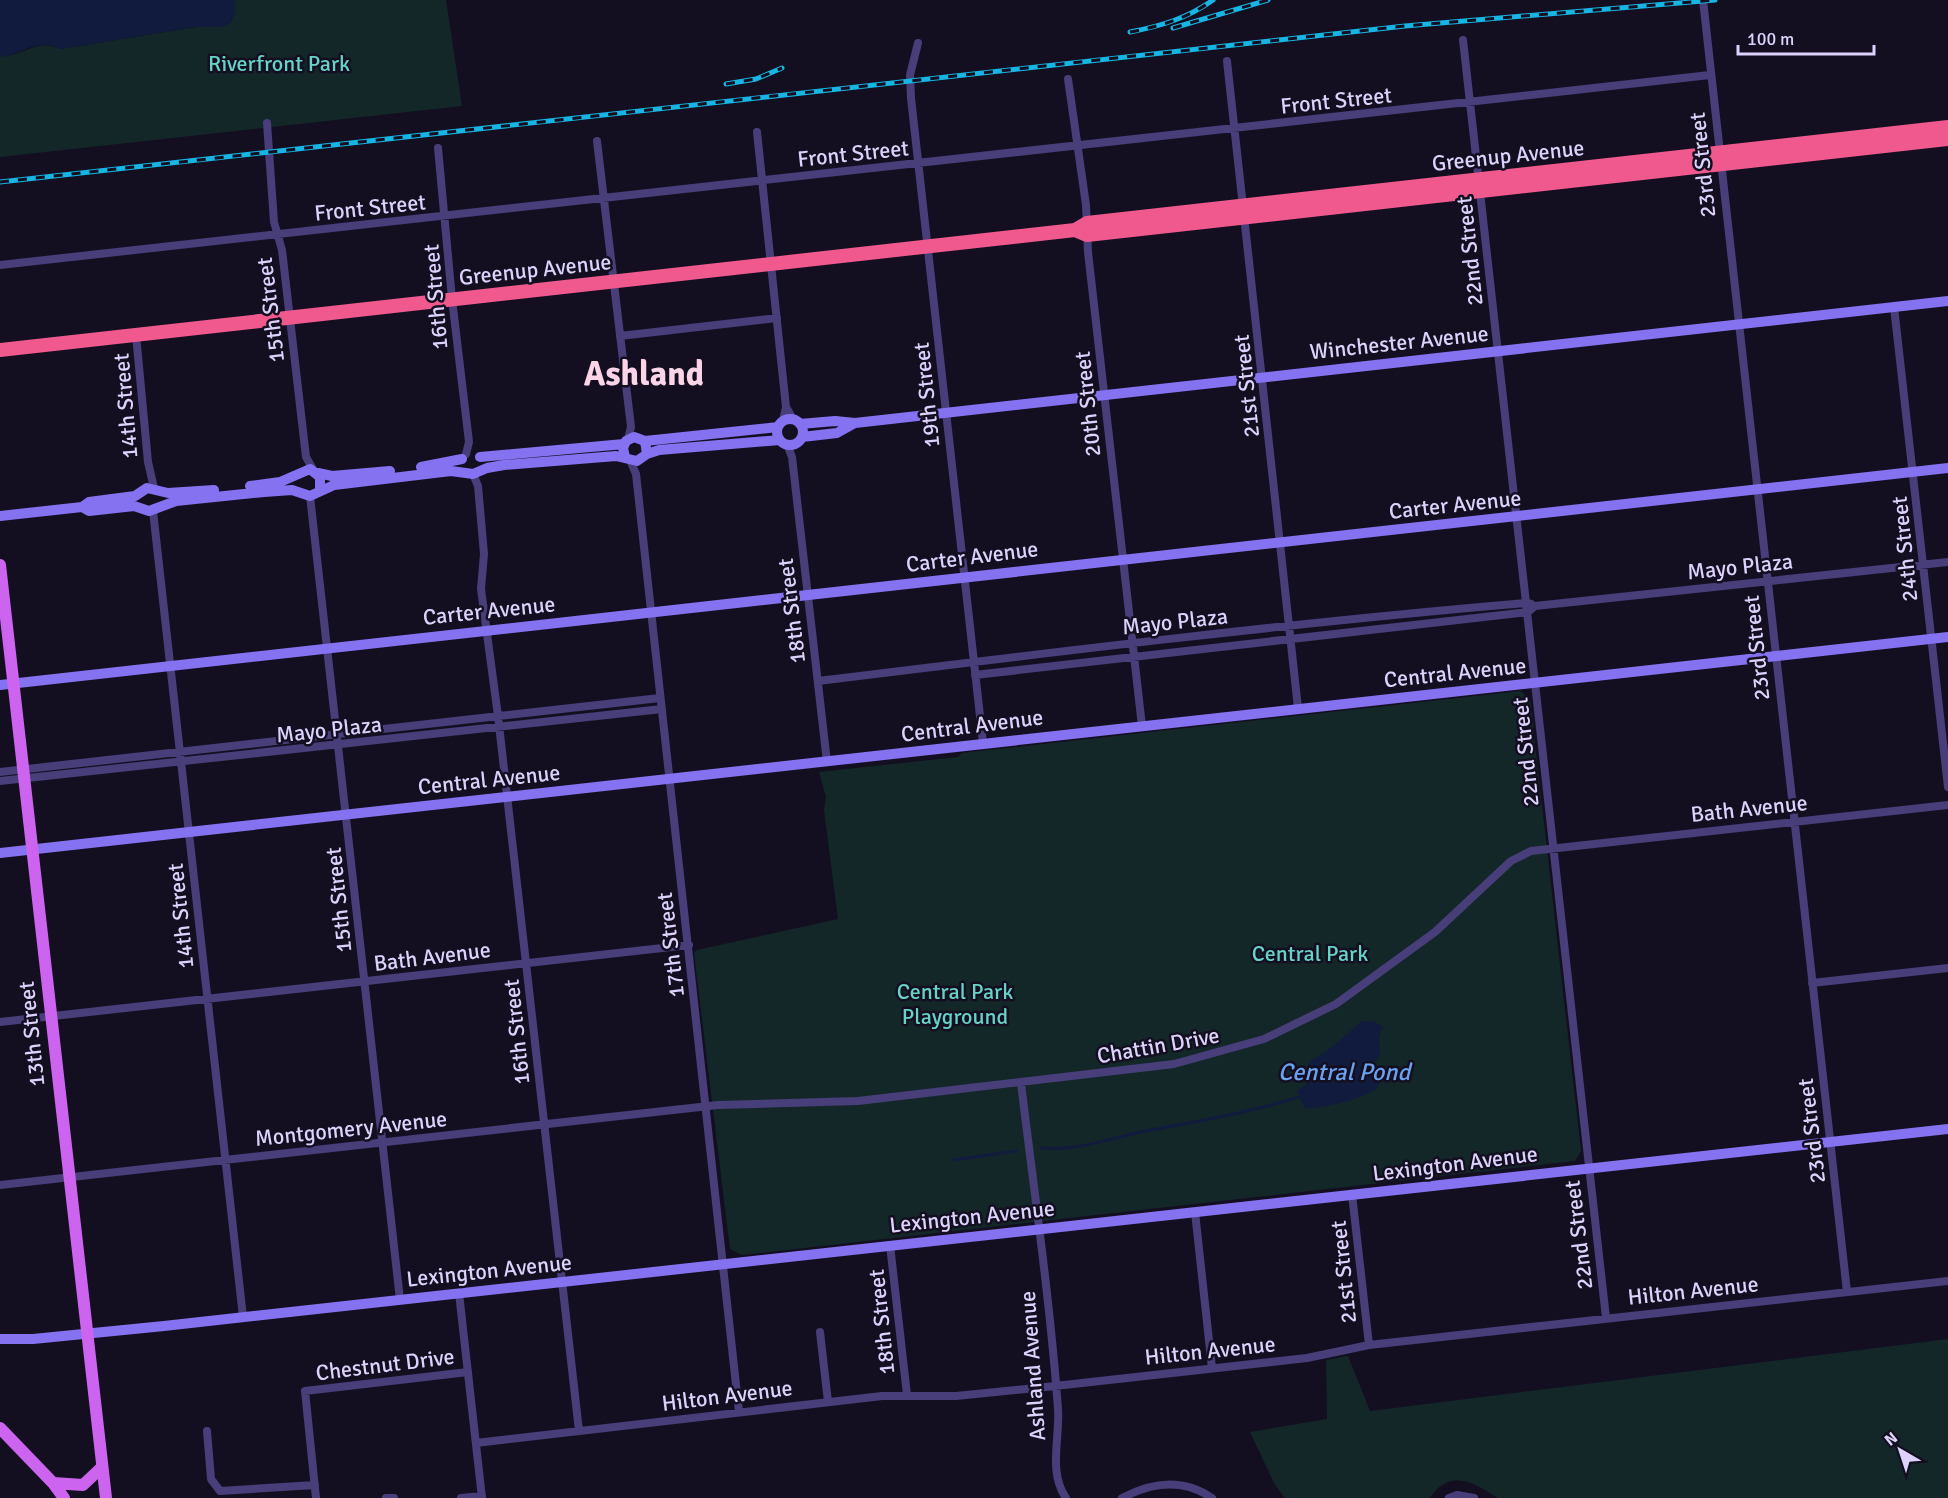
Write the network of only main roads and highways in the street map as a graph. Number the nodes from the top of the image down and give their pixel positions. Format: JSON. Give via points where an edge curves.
{"nodes":[{"id":1,"x":1948,"y":127,"type":"edge"},
{"id":2,"x":1948,"y":139,"type":"edge"},
{"id":3,"x":1719,"y":159,"type":"junction"},
{"id":4,"x":0,"y":350,"type":"edge"},
{"id":5,"x":0,"y":565,"type":"edge"},
{"id":6,"x":0,"y":1428,"type":"edge"},
{"id":7,"x":101,"y":1468,"type":"junction"},
{"id":8,"x":54,"y":1483,"type":"junction"},
{"id":9,"x":64,"y":1498,"type":"edge"},
{"id":10,"x":106,"y":1498,"type":"edge"}],
"edges":[{"from":1,"to":3,"type":"highway","name":"Greenup Avenue"},
{"from":2,"to":3,"type":"highway","name":"Greenup Avenue"},
{"from":3,"to":4,"type":"highway","name":"Greenup Avenue"},
{"from":5,"to":7,"type":"main road","name":"13th Street"},
{"from":6,"to":8,"type":"main road"},
{"from":7,"to":8,"type":"main road","via":[[83,1485]]},
{"from":7,"to":10,"type":"main road","name":"13th Street"},
{"from":8,"to":9,"type":"main road"}]}
